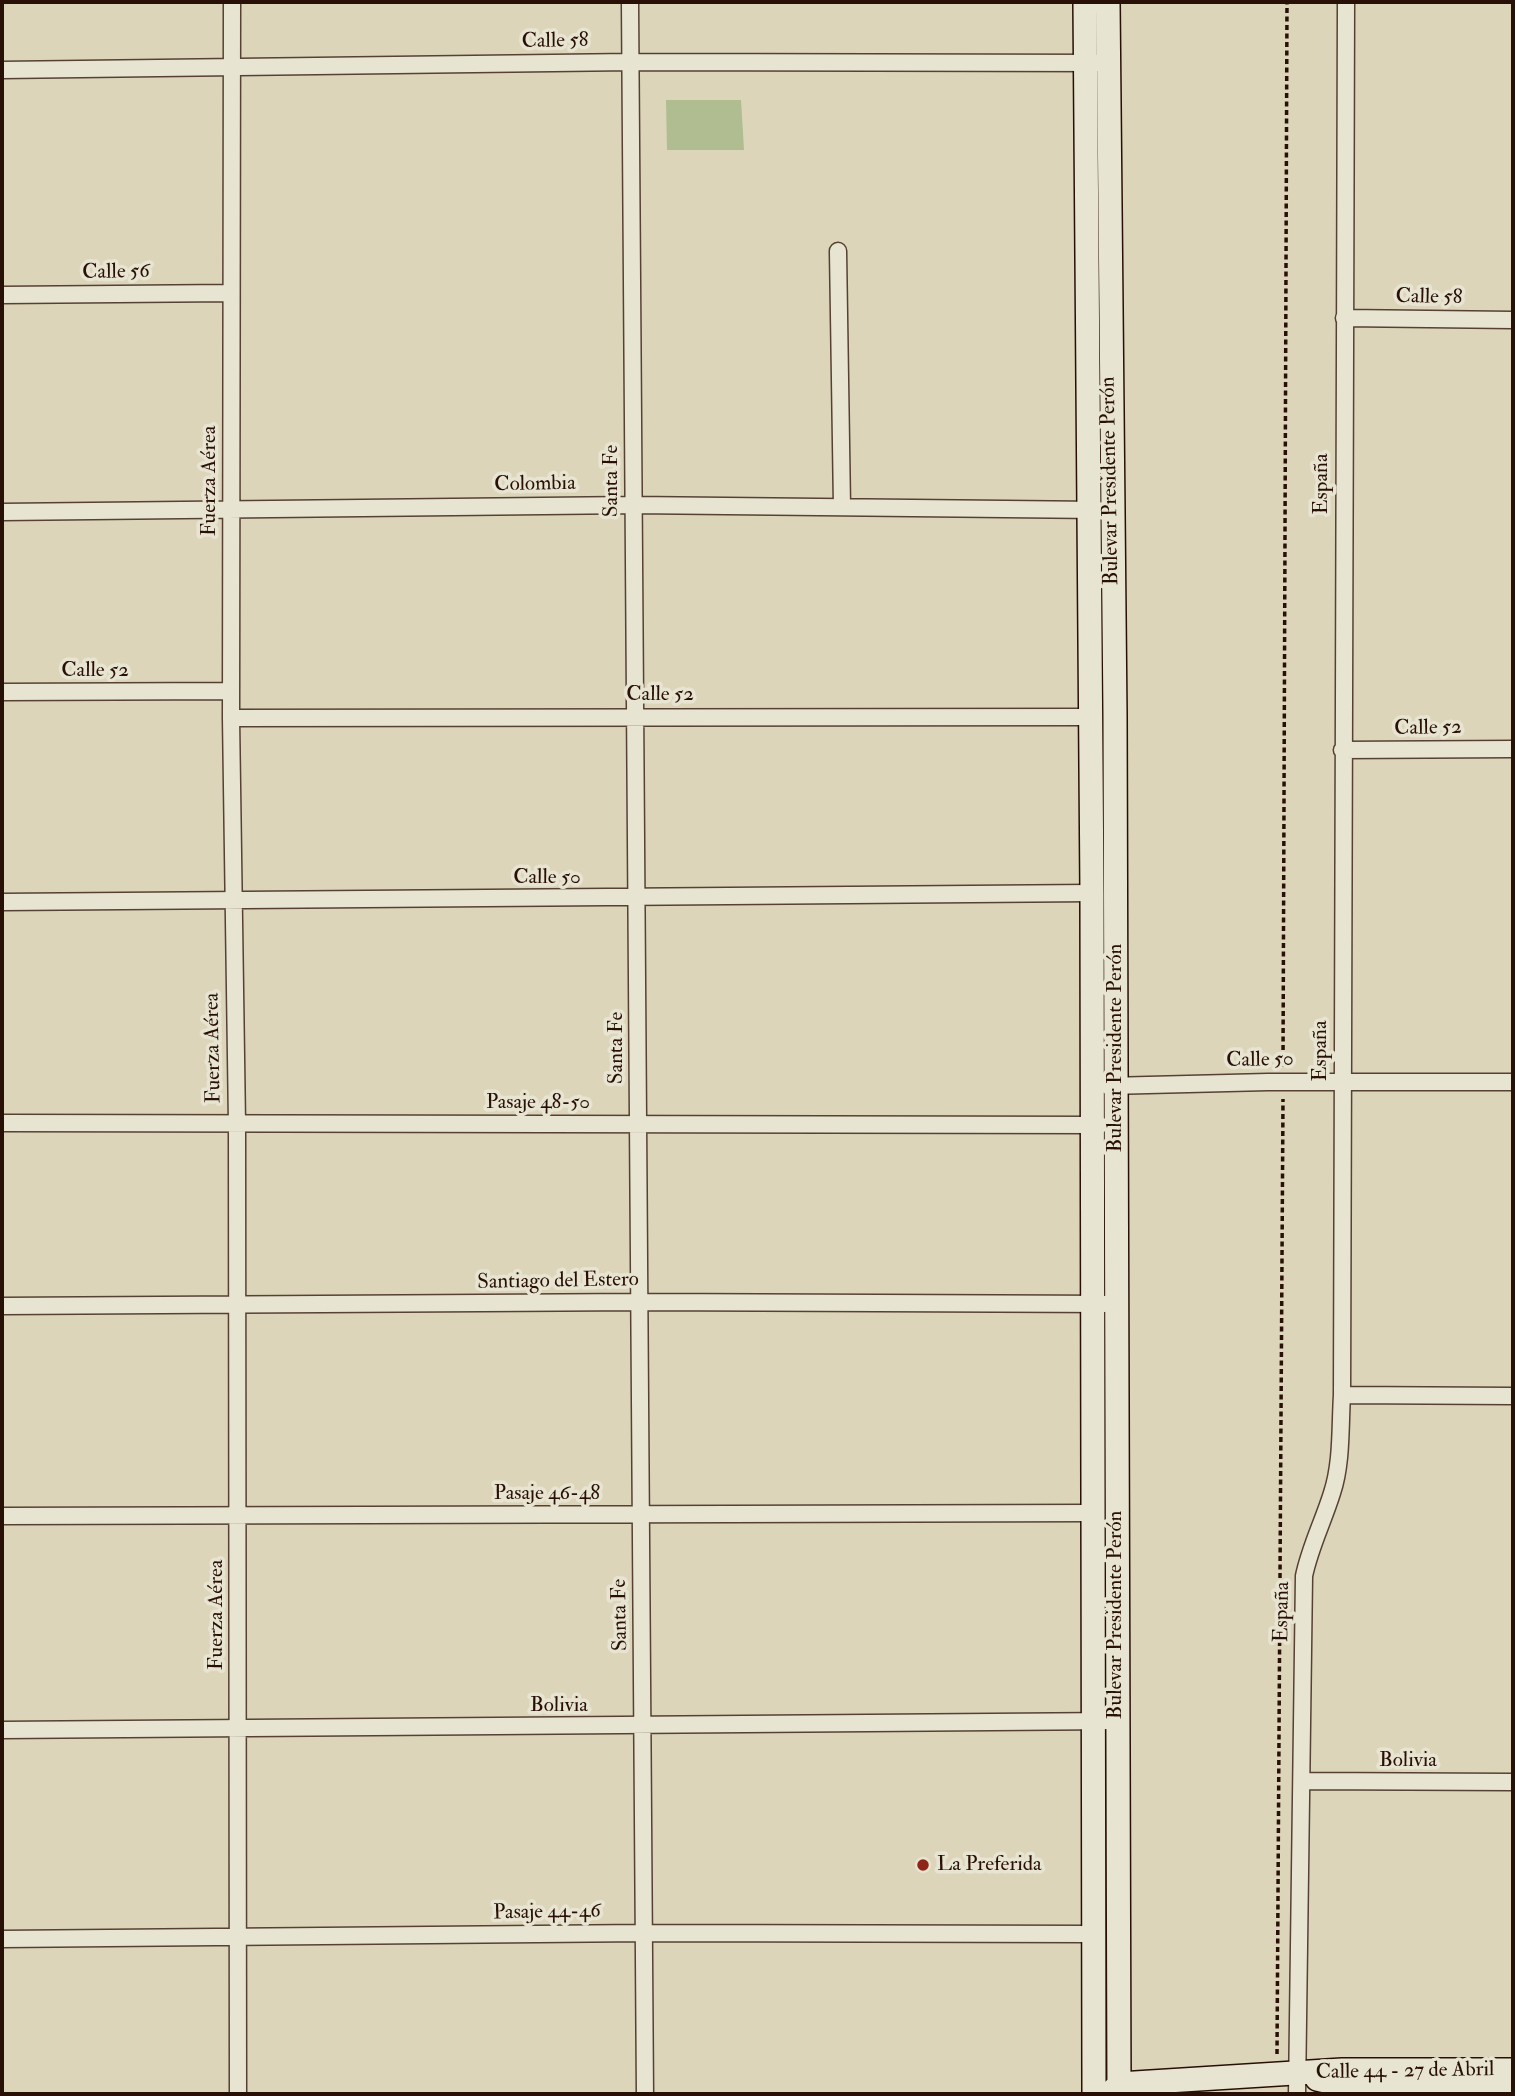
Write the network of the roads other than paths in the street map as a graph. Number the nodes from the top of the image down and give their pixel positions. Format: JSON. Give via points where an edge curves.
{"nodes":[{"id":1,"x":232,"y":2,"type":"edge"},
{"id":2,"x":630,"y":2,"type":"edge"},
{"id":3,"x":1085,"y":2,"type":"edge"},
{"id":4,"x":1108,"y":2,"type":"edge"},
{"id":5,"x":1346,"y":2,"type":"edge"},
{"id":6,"x":631,"y":62,"type":"junction"},
{"id":7,"x":1085,"y":62,"type":"junction"},
{"id":8,"x":1109,"y":63,"type":"junction"},
{"id":9,"x":233,"y":66,"type":"junction"},
{"id":10,"x":2,"y":69,"type":"edge"},
{"id":11,"x":838,"y":251,"type":"dead end"},
{"id":12,"x":231,"y":293,"type":"junction"},
{"id":13,"x":2,"y":295,"type":"edge"},
{"id":14,"x":1344,"y":318,"type":"junction"},
{"id":15,"x":1513,"y":320,"type":"edge"},
{"id":16,"x":633,"y":505,"type":"junction"},
{"id":17,"x":842,"y":507,"type":"junction"},
{"id":18,"x":232,"y":509,"type":"junction"},
{"id":19,"x":1087,"y":509,"type":"junction"},
{"id":20,"x":1111,"y":510,"type":"junction"},
{"id":21,"x":2,"y":512,"type":"edge"},
{"id":22,"x":231,"y":691,"type":"junction"},
{"id":23,"x":2,"y":692,"type":"edge"},
{"id":24,"x":633,"y":716,"type":"junction"},
{"id":25,"x":1090,"y":717,"type":"junction"},
{"id":26,"x":230,"y":718,"type":"junction"},
{"id":27,"x":1513,"y":749,"type":"edge"},
{"id":28,"x":1342,"y":750,"type":"junction"},
{"id":29,"x":1092,"y":893,"type":"junction"},
{"id":30,"x":637,"y":898,"type":"junction"},
{"id":31,"x":233,"y":900,"type":"junction"},
{"id":32,"x":2,"y":902,"type":"edge"},
{"id":33,"x":1342,"y":1081,"type":"junction"},
{"id":34,"x":1513,"y":1082,"type":"edge"},
{"id":35,"x":1092,"y":1086,"type":"junction"},
{"id":36,"x":1116,"y":1086,"type":"junction"},
{"id":37,"x":2,"y":1123,"type":"edge"},
{"id":38,"x":237,"y":1124,"type":"junction"},
{"id":39,"x":638,"y":1124,"type":"junction"},
{"id":40,"x":1092,"y":1125,"type":"junction"},
{"id":41,"x":1116,"y":1125,"type":"junction"},
{"id":42,"x":640,"y":1302,"type":"junction"},
{"id":43,"x":1104,"y":1304,"type":"junction"},
{"id":44,"x":238,"y":1306,"type":"junction"},
{"id":45,"x":2,"y":1307,"type":"edge"},
{"id":46,"x":1342,"y":1395,"type":"junction"},
{"id":47,"x":1513,"y":1396,"type":"edge"},
{"id":48,"x":1093,"y":1513,"type":"junction"},
{"id":49,"x":642,"y":1514,"type":"junction"},
{"id":50,"x":2,"y":1516,"type":"edge"},
{"id":51,"x":238,"y":1516,"type":"junction"},
{"id":52,"x":1116,"y":1721,"type":"junction"},
{"id":53,"x":1091,"y":1723,"type":"junction"},
{"id":54,"x":239,"y":1727,"type":"junction"},
{"id":55,"x":643,"y":1727,"type":"junction"},
{"id":56,"x":2,"y":1730,"type":"edge"},
{"id":57,"x":1302,"y":1782,"type":"junction"},
{"id":58,"x":1513,"y":1782,"type":"edge"},
{"id":59,"x":644,"y":1933,"type":"junction"},
{"id":60,"x":1093,"y":1934,"type":"junction"},
{"id":61,"x":239,"y":1938,"type":"junction"},
{"id":62,"x":2,"y":1939,"type":"edge"},
{"id":63,"x":1513,"y":2070,"type":"edge"},
{"id":64,"x":1290,"y":2082,"type":"edge"},
{"id":65,"x":1513,"y":2086,"type":"edge"},
{"id":66,"x":1351,"y":2090,"type":"edge"},
{"id":67,"x":1116,"y":2091,"type":"edge"},
{"id":68,"x":238,"y":2094,"type":"edge"},
{"id":69,"x":645,"y":2094,"type":"edge"},
{"id":70,"x":1094,"y":2094,"type":"edge"}],
"edges":[{"from":1,"to":9,"type":"street","name":"Fuerza Aérea"},
{"from":2,"to":6,"type":"street","name":"Santa Fe"},
{"from":3,"to":7,"type":"main road","name":"Bulevar Presidente Perón"},
{"from":4,"to":8,"type":"main road","name":"Bulevar Presidente Perón"},
{"from":5,"to":14,"type":"street","name":"España"},
{"from":6,"to":7,"type":"street","name":"Calle 58"},
{"from":6,"to":9,"type":"street","name":"Calle 58"},
{"from":6,"to":16,"type":"street","name":"Santa Fe"},
{"from":7,"to":8,"type":"street","name":"Calle 58"},
{"from":7,"to":19,"type":"main road","name":"Bulevar Presidente Perón"},
{"from":8,"to":20,"type":"main road","name":"Bulevar Presidente Perón"},
{"from":9,"to":10,"type":"street","name":"Calle 58"},
{"from":9,"to":12,"type":"street","name":"Fuerza Aérea"},
{"from":11,"to":17,"type":"street"},
{"from":12,"to":13,"type":"street","name":"Calle 56"},
{"from":12,"to":18,"type":"street","name":"Fuerza Aérea"},
{"from":14,"to":15,"type":"street","name":"Calle 58"},
{"from":14,"to":28,"type":"street","name":"España"},
{"from":16,"to":17,"type":"street","name":"Colombia"},
{"from":16,"to":18,"type":"street","name":"Colombia"},
{"from":16,"to":24,"type":"street","name":"Santa Fe"},
{"from":17,"to":19,"type":"street","name":"Colombia"},
{"from":18,"to":21,"type":"street","name":"Colombia"},
{"from":18,"to":22,"type":"street","name":"Fuerza Aérea"},
{"from":19,"to":20,"type":"street","name":"Colombia"},
{"from":19,"to":25,"type":"main road","name":"Bulevar Presidente Perón"},
{"from":20,"to":36,"type":"main road","name":"Bulevar Presidente Perón"},
{"from":22,"to":23,"type":"street","name":"Calle 52"},
{"from":22,"to":26,"type":"street","name":"Fuerza Aérea"},
{"from":24,"to":25,"type":"street","name":"Calle 52"},
{"from":24,"to":26,"type":"street","name":"Calle 52"},
{"from":24,"to":30,"type":"street","name":"Santa Fe"},
{"from":25,"to":29,"type":"main road","name":"Bulevar Presidente Perón"},
{"from":26,"to":31,"type":"street","name":"Fuerza Aérea"},
{"from":27,"to":28,"type":"street","name":"Calle 52"},
{"from":28,"to":33,"type":"street","name":"España"},
{"from":29,"to":30,"type":"street","name":"Calle 50"},
{"from":29,"to":35,"type":"main road","name":"Bulevar Presidente Perón"},
{"from":30,"to":31,"type":"street","name":"Calle 50"},
{"from":30,"to":39,"type":"street","name":"Santa Fe"},
{"from":31,"to":32,"type":"street","name":"Calle 50"},
{"from":31,"to":38,"type":"street","name":"Fuerza Aérea"},
{"from":33,"to":34,"type":"street","name":"Calle 50"},
{"from":33,"to":36,"type":"street","name":"Calle 50"},
{"from":33,"to":46,"type":"street","name":"España"},
{"from":35,"to":36,"type":"street","name":"Calle 50"},
{"from":35,"to":40,"type":"main road","name":"Bulevar Presidente Perón"},
{"from":36,"to":41,"type":"main road","name":"Bulevar Presidente Perón"},
{"from":37,"to":38,"type":"street","name":"Pasaje 48-50"},
{"from":38,"to":39,"type":"street","name":"Pasaje 48-50"},
{"from":38,"to":44,"type":"street","name":"Fuerza Aérea"},
{"from":39,"to":40,"type":"street","name":"Pasaje 48-50"},
{"from":39,"to":42,"type":"street","name":"Santa Fe"},
{"from":40,"to":41,"type":"street","name":"Pasaje 48-50"},
{"from":40,"to":43,"type":"main road","name":"Bulevar Presidente Perón"},
{"from":41,"to":43,"type":"main road","name":"Bulevar Presidente Perón"},
{"from":42,"to":43,"type":"street","name":"Santiago del Estero"},
{"from":42,"to":44,"type":"street","name":"Santiago del Estero"},
{"from":42,"to":49,"type":"street","name":"Santa Fe"},
{"from":43,"to":48,"type":"main road","name":"Bulevar Presidente Perón"},
{"from":43,"to":52,"type":"main road","name":"Bulevar Presidente Perón"},
{"from":44,"to":45,"type":"street","name":"Santiago del Estero"},
{"from":44,"to":51,"type":"street","name":"Fuerza Aérea"},
{"from":46,"to":47,"type":"street"},
{"from":46,"to":57,"type":"street","name":"España","via":[[1333,1493],[1310,1547],[1304,1576]]},
{"from":48,"to":49,"type":"street","name":"Pasaje 46-48"},
{"from":48,"to":53,"type":"main road","name":"Bulevar Presidente Perón"},
{"from":49,"to":51,"type":"street","name":"Pasaje 46-48"},
{"from":49,"to":55,"type":"street","name":"Santa Fe"},
{"from":50,"to":51,"type":"street","name":"Pasaje 46-48"},
{"from":51,"to":54,"type":"street","name":"Fuerza Aérea"},
{"from":52,"to":53,"type":"street","name":"Bolivia"},
{"from":52,"to":67,"type":"main road","name":"Bulevar Presidente Perón"},
{"from":53,"to":55,"type":"street","name":"Bolivia"},
{"from":53,"to":60,"type":"main road","name":"Bulevar Presidente Perón"},
{"from":54,"to":55,"type":"street","name":"Bolivia"},
{"from":54,"to":56,"type":"street","name":"Bolivia"},
{"from":54,"to":61,"type":"street","name":"Fuerza Aérea"},
{"from":55,"to":59,"type":"street","name":"Santa Fe"},
{"from":57,"to":58,"type":"street","name":"Bolivia"},
{"from":57,"to":64,"type":"street","name":"España"},
{"from":59,"to":60,"type":"street","name":"Pasaje 44-46"},
{"from":59,"to":61,"type":"street","name":"Pasaje 44-46"},
{"from":59,"to":69,"type":"street","name":"Santa Fe"},
{"from":60,"to":70,"type":"main road","name":"Bulevar Presidente Perón"},
{"from":61,"to":62,"type":"street","name":"Pasaje 44-46"},
{"from":61,"to":68,"type":"street","name":"Fuerza Aérea"},
{"from":63,"to":64,"type":"main road","name":"Calle 44 - 27 de Abril","via":[[1342,2070]]},
{"from":64,"to":66,"type":"main road","name":"Calle 44 - 27 de Abril"},
{"from":64,"to":67,"type":"main road","name":"Calle 44 - 27 de Abril","via":[[1169,2079]]},
{"from":65,"to":66,"type":"main road","name":"Calle 44 - 27 de Abril"}]}
